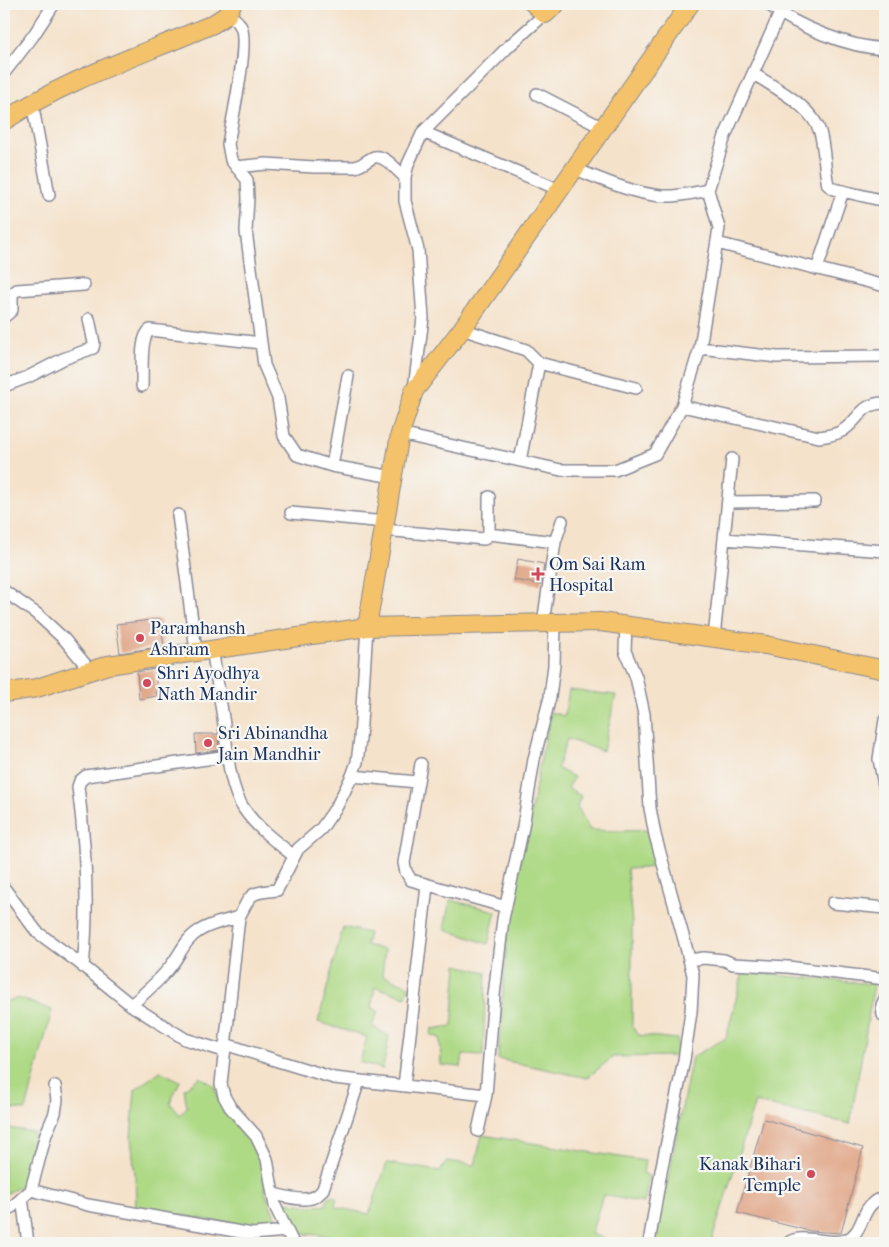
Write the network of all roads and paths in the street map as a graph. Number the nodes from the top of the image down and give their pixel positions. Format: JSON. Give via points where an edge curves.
{"nodes":[{"id":1,"x":54,"y":4,"type":"edge"},
{"id":2,"x":690,"y":4,"type":"edge"},
{"id":3,"x":768,"y":4,"type":"edge"},
{"id":4,"x":545,"y":7,"type":"edge"},
{"id":5,"x":229,"y":9,"type":"edge"},
{"id":6,"x":780,"y":13,"type":"junction"},
{"id":7,"x":885,"y":49,"type":"edge"},
{"id":8,"x":4,"y":73,"type":"edge"},
{"id":9,"x":754,"y":74,"type":"junction"},
{"id":10,"x":537,"y":94,"type":"dead end"},
{"id":11,"x":32,"y":102,"type":"junction"},
{"id":12,"x":4,"y":121,"type":"edge"},
{"id":13,"x":603,"y":128,"type":"junction"},
{"id":14,"x":423,"y":132,"type":"junction"},
{"id":15,"x":236,"y":167,"type":"junction"},
{"id":16,"x":575,"y":169,"type":"junction"},
{"id":17,"x":405,"y":177,"type":"junction"},
{"id":18,"x":560,"y":190,"type":"junction"},
{"id":19,"x":708,"y":190,"type":"junction"},
{"id":20,"x":843,"y":191,"type":"junction"},
{"id":21,"x":49,"y":195,"type":"dead end"},
{"id":22,"x":885,"y":201,"type":"edge"},
{"id":23,"x":717,"y":243,"type":"junction"},
{"id":24,"x":817,"y":269,"type":"junction"},
{"id":25,"x":84,"y":286,"type":"dead end"},
{"id":26,"x":885,"y":286,"type":"edge"},
{"id":27,"x":4,"y":317,"type":"edge"},
{"id":28,"x":89,"y":319,"type":"dead end"},
{"id":29,"x":462,"y":330,"type":"junction"},
{"id":30,"x":261,"y":343,"type":"junction"},
{"id":31,"x":700,"y":348,"type":"junction"},
{"id":32,"x":885,"y":356,"type":"edge"},
{"id":33,"x":539,"y":363,"type":"junction"},
{"id":34,"x":348,"y":376,"type":"dead end"},
{"id":35,"x":4,"y":386,"type":"edge"},
{"id":36,"x":142,"y":386,"type":"dead end"},
{"id":37,"x":636,"y":388,"type":"dead end"},
{"id":38,"x":414,"y":391,"type":"junction"},
{"id":39,"x":885,"y":403,"type":"edge"},
{"id":40,"x":682,"y":406,"type":"junction"},
{"id":41,"x":400,"y":434,"type":"junction"},
{"id":42,"x":732,"y":459,"type":"dead end"},
{"id":43,"x":520,"y":461,"type":"junction"},
{"id":44,"x":332,"y":466,"type":"junction"},
{"id":45,"x":393,"y":477,"type":"junction"},
{"id":46,"x":488,"y":497,"type":"dead end"},
{"id":47,"x":814,"y":501,"type":"dead end"},
{"id":48,"x":728,"y":502,"type":"junction"},
{"id":49,"x":291,"y":513,"type":"dead end"},
{"id":50,"x":178,"y":515,"type":"dead end"},
{"id":51,"x":562,"y":521,"type":"dead end"},
{"id":52,"x":384,"y":526,"type":"junction"},
{"id":53,"x":489,"y":534,"type":"junction"},
{"id":54,"x":724,"y":539,"type":"junction"},
{"id":55,"x":555,"y":542,"type":"junction"},
{"id":56,"x":885,"y":552,"type":"edge"},
{"id":57,"x":4,"y":591,"type":"edge"},
{"id":58,"x":550,"y":623,"type":"junction"},
{"id":59,"x":626,"y":625,"type":"junction"},
{"id":60,"x":367,"y":627,"type":"junction"},
{"id":61,"x":714,"y":638,"type":"junction"},
{"id":62,"x":204,"y":650,"type":"junction"},
{"id":63,"x":90,"y":670,"type":"junction"},
{"id":64,"x":885,"y":670,"type":"edge"},
{"id":65,"x":4,"y":693,"type":"edge"},
{"id":66,"x":885,"y":720,"type":"edge"},
{"id":67,"x":228,"y":756,"type":"junction"},
{"id":68,"x":421,"y":764,"type":"dead end"},
{"id":69,"x":352,"y":776,"type":"junction"},
{"id":70,"x":417,"y":782,"type":"junction"},
{"id":71,"x":885,"y":790,"type":"edge"},
{"id":72,"x":294,"y":856,"type":"junction"},
{"id":73,"x":427,"y":886,"type":"junction"},
{"id":74,"x":4,"y":888,"type":"edge"},
{"id":75,"x":833,"y":903,"type":"dead end"},
{"id":76,"x":506,"y":907,"type":"junction"},
{"id":77,"x":885,"y":908,"type":"edge"},
{"id":78,"x":239,"y":917,"type":"junction"},
{"id":79,"x":689,"y":960,"type":"junction"},
{"id":80,"x":83,"y":967,"type":"junction"},
{"id":81,"x":885,"y":979,"type":"edge"},
{"id":82,"x":885,"y":999,"type":"edge"},
{"id":83,"x":131,"y":1005,"type":"junction"},
{"id":84,"x":883,"y":1015,"type":"dead end"},
{"id":85,"x":225,"y":1047,"type":"junction"},
{"id":86,"x":360,"y":1081,"type":"junction"},
{"id":87,"x":55,"y":1086,"type":"dead end"},
{"id":88,"x":404,"y":1086,"type":"junction"},
{"id":89,"x":486,"y":1095,"type":"junction"},
{"id":90,"x":478,"y":1132,"type":"dead end"},
{"id":91,"x":31,"y":1190,"type":"junction"},
{"id":92,"x":273,"y":1194,"type":"junction"},
{"id":93,"x":22,"y":1198,"type":"junction"},
{"id":94,"x":885,"y":1198,"type":"edge"},
{"id":95,"x":4,"y":1210,"type":"edge"},
{"id":96,"x":286,"y":1231,"type":"junction"},
{"id":97,"x":28,"y":1243,"type":"edge"},
{"id":98,"x":293,"y":1243,"type":"edge"},
{"id":99,"x":648,"y":1243,"type":"edge"},
{"id":100,"x":788,"y":1243,"type":"edge"}],
"edges":[{"from":1,"to":8,"type":"street"},
{"from":2,"to":13,"type":"main road"},
{"from":3,"to":6,"type":"street"},
{"from":4,"to":14,"type":"street"},
{"from":5,"to":11,"type":"main road","via":[[213,24],[112,64]]},
{"from":5,"to":15,"type":"street","via":[[244,35],[228,144]]},
{"from":6,"to":7,"type":"street","via":[[853,44]]},
{"from":6,"to":9,"type":"street"},
{"from":9,"to":19,"type":"street","via":[[725,136]]},
{"from":9,"to":20,"type":"street","via":[[796,100],[806,111],[819,129],[828,185]]},
{"from":10,"to":13,"type":"street"},
{"from":11,"to":12,"type":"main road"},
{"from":11,"to":21,"type":"street"},
{"from":13,"to":16,"type":"main road"},
{"from":14,"to":17,"type":"street"},
{"from":14,"to":18,"type":"street"},
{"from":15,"to":17,"type":"street","via":[[266,164],[355,167],[380,157]]},
{"from":15,"to":30,"type":"street","via":[[247,180],[246,231]]},
{"from":16,"to":18,"type":"main road"},
{"from":16,"to":19,"type":"street","via":[[627,190],[645,193],[676,196]]},
{"from":17,"to":38,"type":"street","via":[[408,215],[418,250],[423,318]]},
{"from":18,"to":29,"type":"main road"},
{"from":19,"to":23,"type":"street","via":[[719,228]]},
{"from":20,"to":22,"type":"street"},
{"from":20,"to":24,"type":"street"},
{"from":23,"to":24,"type":"street"},
{"from":23,"to":31,"type":"street"},
{"from":24,"to":26,"type":"street"},
{"from":25,"to":27,"type":"street","via":[[17,290],[12,294],[12,310]]},
{"from":28,"to":35,"type":"street","via":[[93,348]]},
{"from":29,"to":33,"type":"street","via":[[526,350]]},
{"from":29,"to":38,"type":"main road"},
{"from":30,"to":36,"type":"street","via":[[150,330],[143,344]]},
{"from":30,"to":44,"type":"street","via":[[264,365],[278,398],[284,436],[297,455]]},
{"from":31,"to":32,"type":"street","via":[[777,357]]},
{"from":31,"to":40,"type":"street"},
{"from":33,"to":37,"type":"street"},
{"from":33,"to":43,"type":"street"},
{"from":34,"to":44,"type":"street"},
{"from":38,"to":41,"type":"main road"},
{"from":39,"to":40,"type":"street","via":[[870,405],[844,430],[819,437]]},
{"from":40,"to":43,"type":"street","via":[[655,454],[615,470],[561,470]]},
{"from":41,"to":43,"type":"street"},
{"from":41,"to":45,"type":"main road"},
{"from":42,"to":48,"type":"street"},
{"from":44,"to":45,"type":"street"},
{"from":45,"to":52,"type":"main road"},
{"from":46,"to":53,"type":"street"},
{"from":47,"to":48,"type":"street"},
{"from":48,"to":54,"type":"street"},
{"from":49,"to":52,"type":"street"},
{"from":50,"to":62,"type":"street"},
{"from":51,"to":55,"type":"street"},
{"from":52,"to":53,"type":"street","via":[[479,539]]},
{"from":52,"to":60,"type":"main road"},
{"from":53,"to":55,"type":"street"},
{"from":54,"to":56,"type":"street"},
{"from":54,"to":61,"type":"street"},
{"from":55,"to":58,"type":"street"},
{"from":57,"to":63,"type":"street","via":[[37,614]]},
{"from":58,"to":59,"type":"main road"},
{"from":58,"to":60,"type":"main road"},
{"from":58,"to":76,"type":"street","via":[[554,665],[550,698],[538,741]]},
{"from":59,"to":61,"type":"main road"},
{"from":59,"to":79,"type":"street","via":[[625,651],[636,677],[644,714],[650,808],[655,835]]},
{"from":60,"to":62,"type":"main road"},
{"from":60,"to":69,"type":"street","via":[[360,739]]},
{"from":61,"to":64,"type":"main road","via":[[766,645]]},
{"from":62,"to":63,"type":"main road"},
{"from":62,"to":67,"type":"street"},
{"from":63,"to":65,"type":"main road","via":[[37,688]]},
{"from":66,"to":71,"type":"street","via":[[879,759]]},
{"from":67,"to":72,"type":"street","via":[[236,791],[244,808],[266,833]]},
{"from":67,"to":80,"type":"street","via":[[86,776],[80,781],[87,927]]},
{"from":68,"to":70,"type":"street"},
{"from":69,"to":70,"type":"street"},
{"from":69,"to":72,"type":"street","via":[[321,829]]},
{"from":70,"to":73,"type":"street","via":[[404,863],[411,880]]},
{"from":72,"to":78,"type":"street","via":[[277,890],[256,892]]},
{"from":73,"to":76,"type":"street"},
{"from":73,"to":88,"type":"street"},
{"from":74,"to":80,"type":"street","via":[[37,932]]},
{"from":75,"to":77,"type":"street"},
{"from":76,"to":89,"type":"street","via":[[494,995]]},
{"from":78,"to":83,"type":"street","via":[[210,925],[188,939],[172,966]]},
{"from":78,"to":85,"type":"street"},
{"from":79,"to":81,"type":"street","via":[[704,958],[733,964]]},
{"from":79,"to":99,"type":"street","via":[[693,975],[691,1012]]},
{"from":80,"to":83,"type":"street"},
{"from":82,"to":84,"type":"street"},
{"from":83,"to":85,"type":"street","via":[[185,1039]]},
{"from":85,"to":86,"type":"street","via":[[334,1078]]},
{"from":85,"to":92,"type":"street","via":[[221,1084],[224,1096],[260,1143],[267,1159]]},
{"from":86,"to":88,"type":"street"},
{"from":86,"to":92,"type":"street","via":[[319,1196],[305,1199]]},
{"from":87,"to":91,"type":"street","via":[[57,1100],[54,1113]]},
{"from":88,"to":89,"type":"street"},
{"from":89,"to":90,"type":"street"},
{"from":91,"to":93,"type":"street"},
{"from":91,"to":96,"type":"street","via":[[88,1205],[252,1234]]},
{"from":92,"to":96,"type":"street","via":[[274,1206]]},
{"from":93,"to":95,"type":"street"},
{"from":93,"to":97,"type":"street"},
{"from":94,"to":100,"type":"street","via":[[874,1202],[857,1232],[846,1240],[804,1239]]},
{"from":96,"to":98,"type":"street"}]}
